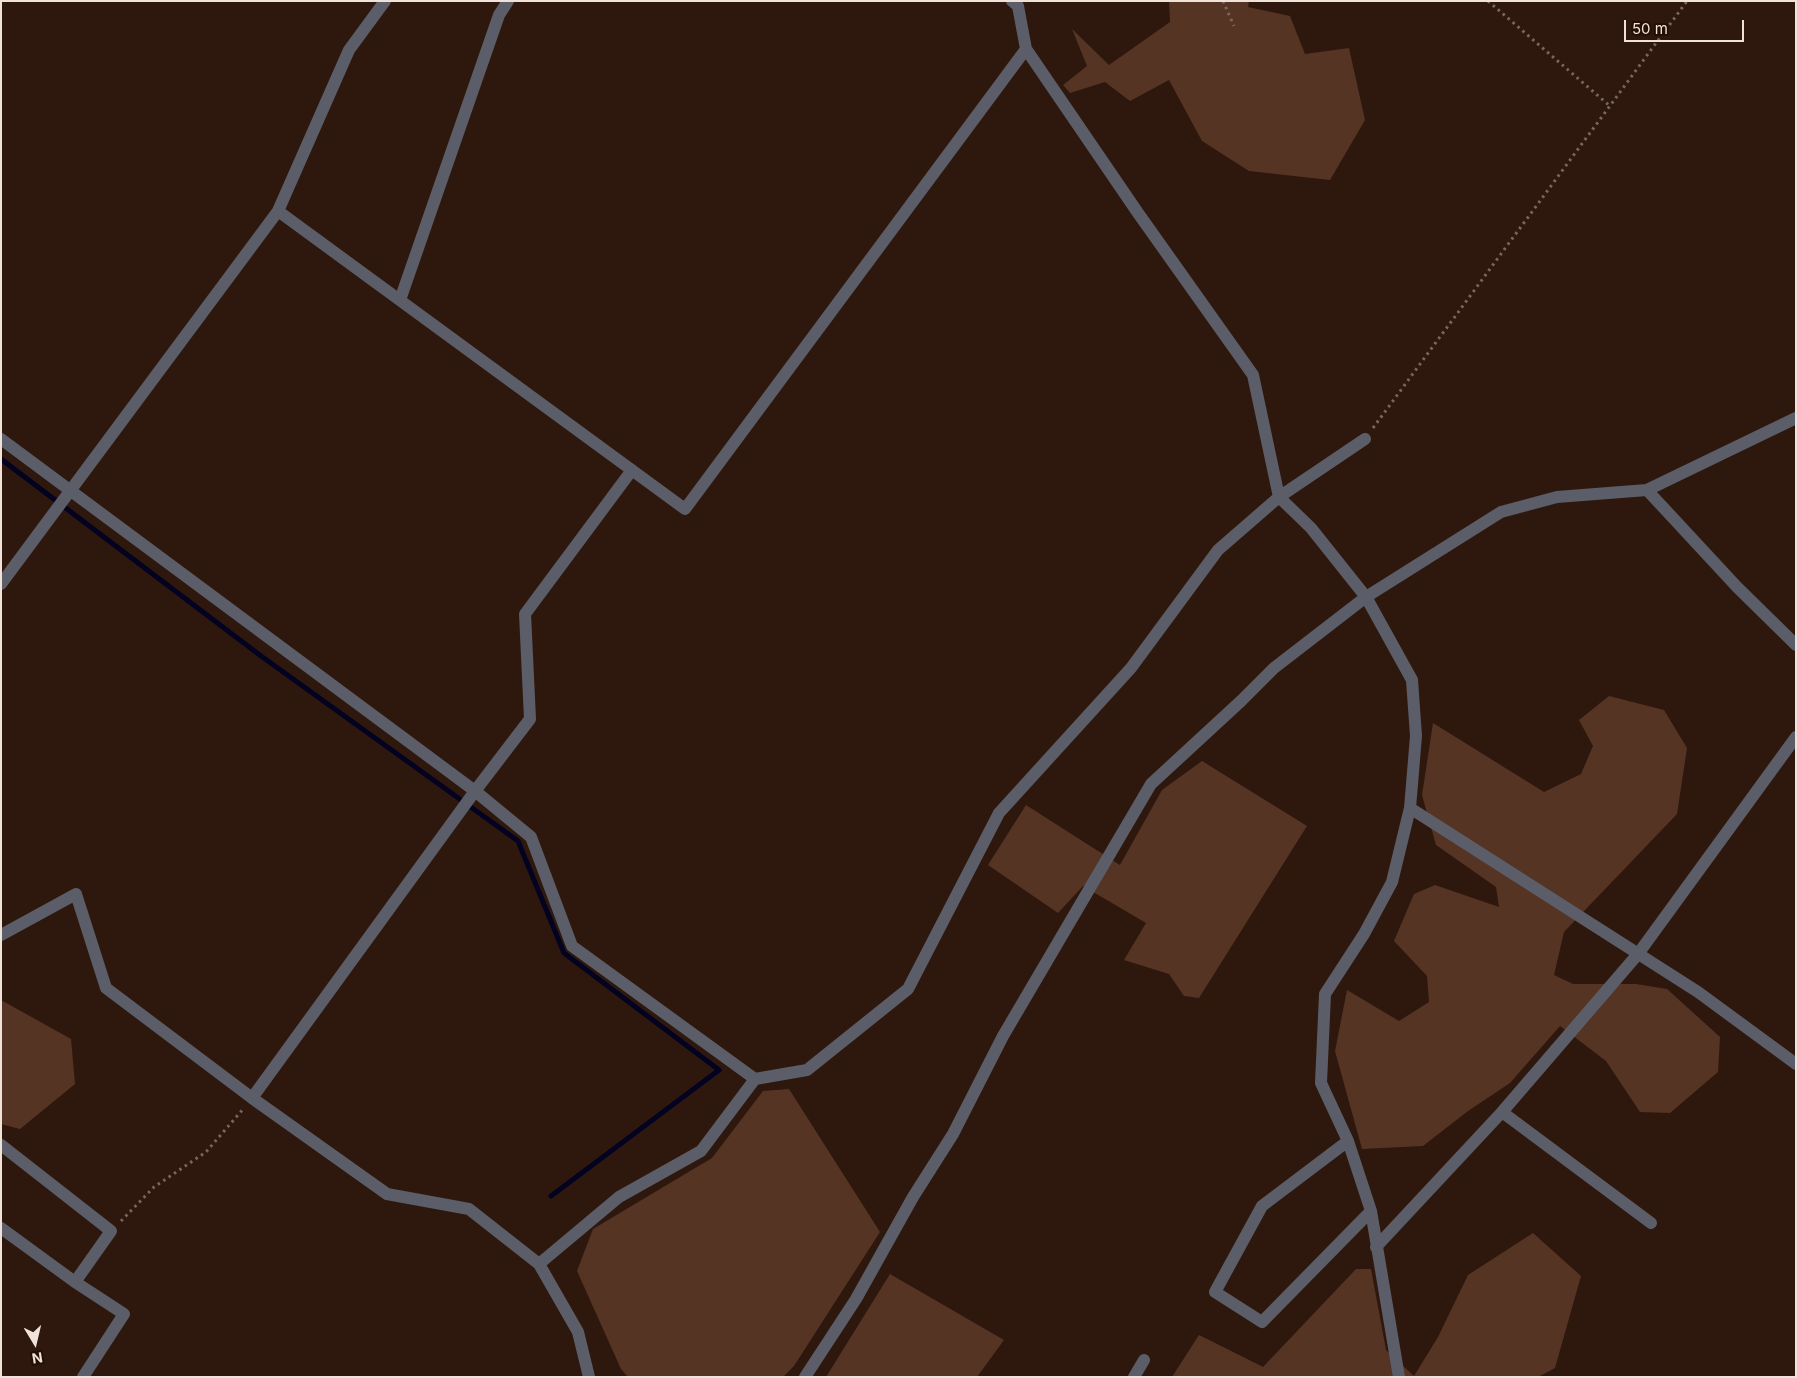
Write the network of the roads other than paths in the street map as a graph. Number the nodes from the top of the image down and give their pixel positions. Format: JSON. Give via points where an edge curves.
{"nodes":[{"id":1,"x":385,"y":1,"type":"edge"},
{"id":2,"x":508,"y":1,"type":"edge"},
{"id":3,"x":1017,"y":3,"type":"edge"},
{"id":4,"x":1026,"y":49,"type":"junction"},
{"id":5,"x":278,"y":212,"type":"junction"},
{"id":6,"x":400,"y":300,"type":"junction"},
{"id":7,"x":1796,"y":418,"type":"edge"},
{"id":8,"x":1,"y":439,"type":"edge"},
{"id":9,"x":1366,"y":439,"type":"road end"},
{"id":10,"x":632,"y":470,"type":"junction"},
{"id":11,"x":70,"y":490,"type":"junction"},
{"id":12,"x":1647,"y":490,"type":"junction"},
{"id":13,"x":1279,"y":497,"type":"junction"},
{"id":14,"x":1,"y":584,"type":"edge"},
{"id":15,"x":1366,"y":597,"type":"junction"},
{"id":16,"x":1796,"y":645,"type":"edge"},
{"id":17,"x":1796,"y":737,"type":"edge"},
{"id":18,"x":475,"y":791,"type":"junction"},
{"id":19,"x":1410,"y":808,"type":"junction"},
{"id":20,"x":1,"y":935,"type":"edge"},
{"id":21,"x":1638,"y":954,"type":"junction"},
{"id":22,"x":1796,"y":1064,"type":"edge"},
{"id":23,"x":755,"y":1080,"type":"junction"},
{"id":24,"x":252,"y":1098,"type":"junction"},
{"id":25,"x":1502,"y":1112,"type":"junction"},
{"id":26,"x":1348,"y":1141,"type":"junction"},
{"id":27,"x":1,"y":1146,"type":"edge"},
{"id":28,"x":1371,"y":1211,"type":"junction"},
{"id":29,"x":1651,"y":1224,"type":"dead end"},
{"id":30,"x":1,"y":1228,"type":"edge"},
{"id":31,"x":1376,"y":1247,"type":"junction"},
{"id":32,"x":539,"y":1264,"type":"junction"},
{"id":33,"x":75,"y":1282,"type":"junction"},
{"id":34,"x":1144,"y":1360,"type":"dead end"},
{"id":35,"x":83,"y":1377,"type":"edge"},
{"id":36,"x":589,"y":1377,"type":"edge"},
{"id":37,"x":805,"y":1377,"type":"edge"},
{"id":38,"x":1134,"y":1377,"type":"edge"},
{"id":39,"x":1399,"y":1377,"type":"edge"}],
"edges":[{"from":1,"to":5,"type":"street","via":[[349,50]]},
{"from":2,"to":6,"type":"street","via":[[499,15]]},
{"from":3,"to":4,"type":"street"},
{"from":4,"to":10,"type":"street","via":[[685,509]]},
{"from":4,"to":13,"type":"street","via":[[1253,375]]},
{"from":5,"to":6,"type":"street"},
{"from":5,"to":11,"type":"street"},
{"from":6,"to":10,"type":"street"},
{"from":7,"to":12,"type":"street"},
{"from":8,"to":11,"type":"street"},
{"from":9,"to":13,"type":"street"},
{"from":10,"to":18,"type":"street","via":[[525,614],[530,720]]},
{"from":11,"to":14,"type":"street"},
{"from":11,"to":18,"type":"street"},
{"from":12,"to":15,"type":"street","via":[[1557,498],[1501,512]]},
{"from":12,"to":16,"type":"street"},
{"from":13,"to":15,"type":"street","via":[[1311,528]]},
{"from":13,"to":23,"type":"street","via":[[1218,550],[1131,668],[999,813],[908,989],[808,1070]]},
{"from":15,"to":19,"type":"street","via":[[1412,680],[1416,736]]},
{"from":15,"to":37,"type":"street","via":[[1274,668],[1151,784],[1003,1036],[953,1134],[913,1197],[856,1299]]},
{"from":17,"to":21,"type":"street"},
{"from":18,"to":23,"type":"street","via":[[532,836],[572,946]]},
{"from":18,"to":24,"type":"street"},
{"from":19,"to":21,"type":"street"},
{"from":19,"to":26,"type":"street","via":[[1392,882],[1364,934],[1325,994],[1321,1083]]},
{"from":20,"to":24,"type":"street","via":[[76,894],[106,988]]},
{"from":21,"to":22,"type":"street","via":[[1698,992]]},
{"from":21,"to":25,"type":"street"},
{"from":23,"to":32,"type":"street","via":[[701,1151],[619,1197]]},
{"from":24,"to":32,"type":"street","via":[[387,1194],[469,1209]]},
{"from":25,"to":29,"type":"street"},
{"from":25,"to":31,"type":"street"},
{"from":26,"to":28,"type":"street"},
{"from":26,"to":28,"type":"street","via":[[1262,1206],[1215,1292],[1262,1322]]},
{"from":27,"to":33,"type":"street","via":[[111,1231]]},
{"from":28,"to":31,"type":"street"},
{"from":30,"to":33,"type":"street"},
{"from":31,"to":39,"type":"street"},
{"from":32,"to":36,"type":"street","via":[[578,1332]]},
{"from":33,"to":35,"type":"street","via":[[124,1314]]},
{"from":34,"to":38,"type":"street"}]}
